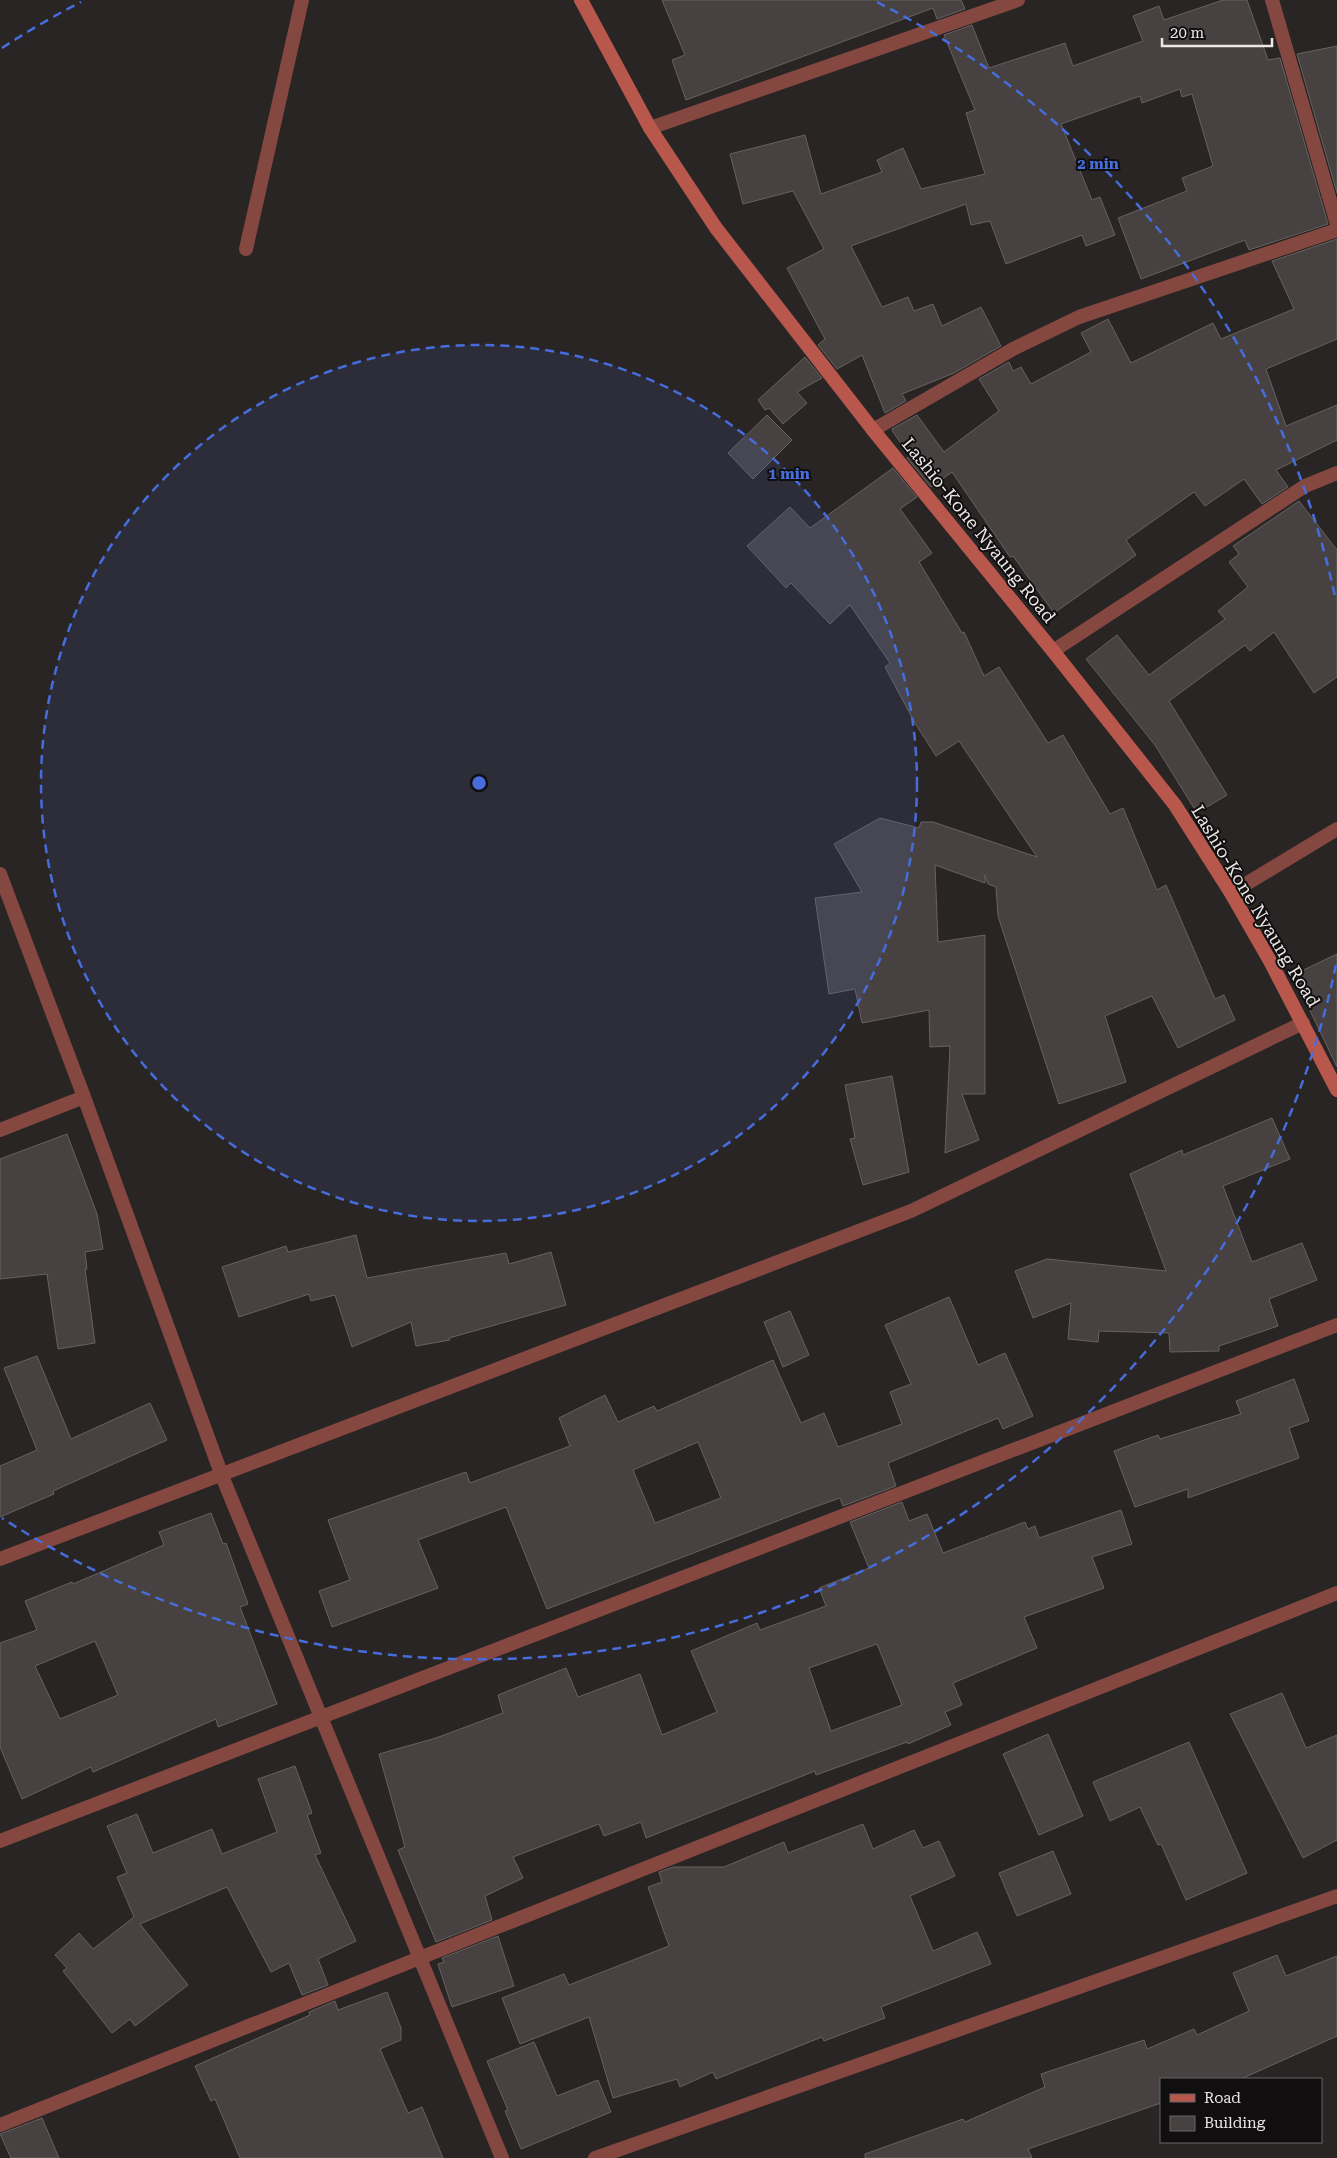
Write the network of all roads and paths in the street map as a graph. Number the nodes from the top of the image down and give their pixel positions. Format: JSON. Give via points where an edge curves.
{"nodes":[{"id":1,"x":302,"y":0,"type":"edge"},
{"id":2,"x":582,"y":0,"type":"edge"},
{"id":3,"x":1018,"y":0,"type":"edge"},
{"id":4,"x":1272,"y":0,"type":"edge"},
{"id":5,"x":650,"y":128,"type":"junction"},
{"id":6,"x":1337,"y":224,"type":"edge"},
{"id":7,"x":1337,"y":230,"type":"edge"},
{"id":8,"x":246,"y":249,"type":"dead end"},
{"id":9,"x":873,"y":430,"type":"junction"},
{"id":10,"x":1337,"y":473,"type":"edge"},
{"id":11,"x":1053,"y":651,"type":"junction"},
{"id":12,"x":1337,"y":829,"type":"edge"},
{"id":13,"x":0,"y":874,"type":"edge"},
{"id":14,"x":1231,"y":893,"type":"junction"},
{"id":15,"x":1303,"y":1022,"type":"junction"},
{"id":16,"x":1337,"y":1090,"type":"edge"},
{"id":17,"x":84,"y":1097,"type":"junction"},
{"id":18,"x":0,"y":1130,"type":"edge"},
{"id":19,"x":1337,"y":1325,"type":"edge"},
{"id":20,"x":222,"y":1476,"type":"junction"},
{"id":21,"x":0,"y":1559,"type":"edge"},
{"id":22,"x":1337,"y":1593,"type":"edge"},
{"id":23,"x":322,"y":1716,"type":"junction"},
{"id":24,"x":0,"y":1841,"type":"edge"},
{"id":25,"x":1337,"y":1896,"type":"edge"},
{"id":26,"x":421,"y":1958,"type":"junction"},
{"id":27,"x":0,"y":2125,"type":"edge"},
{"id":28,"x":502,"y":2158,"type":"edge"},
{"id":29,"x":595,"y":2158,"type":"edge"}],
"edges":[{"from":1,"to":8,"type":"street"},
{"from":2,"to":5,"type":"main road","name":"Lashio-Kone Nyaung Road"},
{"from":3,"to":5,"type":"street"},
{"from":4,"to":6,"type":"street"},
{"from":5,"to":9,"type":"main road","name":"Lashio-Kone Nyaung Road","via":[[716,228]]},
{"from":7,"to":9,"type":"street","via":[[1079,317],[1013,350]]},
{"from":9,"to":11,"type":"main road","name":"Lashio-Kone Nyaung Road"},
{"from":10,"to":11,"type":"street","via":[[1305,486]]},
{"from":11,"to":14,"type":"main road","name":"Lashio-Kone Nyaung Road","via":[[1175,806]]},
{"from":12,"to":14,"type":"street"},
{"from":13,"to":17,"type":"street"},
{"from":14,"to":15,"type":"main road","name":"Lashio-Kone Nyaung Road"},
{"from":15,"to":16,"type":"main road","name":"Lashio-Kone Nyaung Road"},
{"from":15,"to":20,"type":"street","via":[[911,1210]]},
{"from":17,"to":18,"type":"street"},
{"from":17,"to":20,"type":"street"},
{"from":19,"to":23,"type":"street"},
{"from":20,"to":21,"type":"street"},
{"from":20,"to":23,"type":"street"},
{"from":22,"to":26,"type":"street"},
{"from":23,"to":24,"type":"street"},
{"from":23,"to":26,"type":"street"},
{"from":25,"to":29,"type":"street"},
{"from":26,"to":27,"type":"street"},
{"from":26,"to":28,"type":"street"}]}
